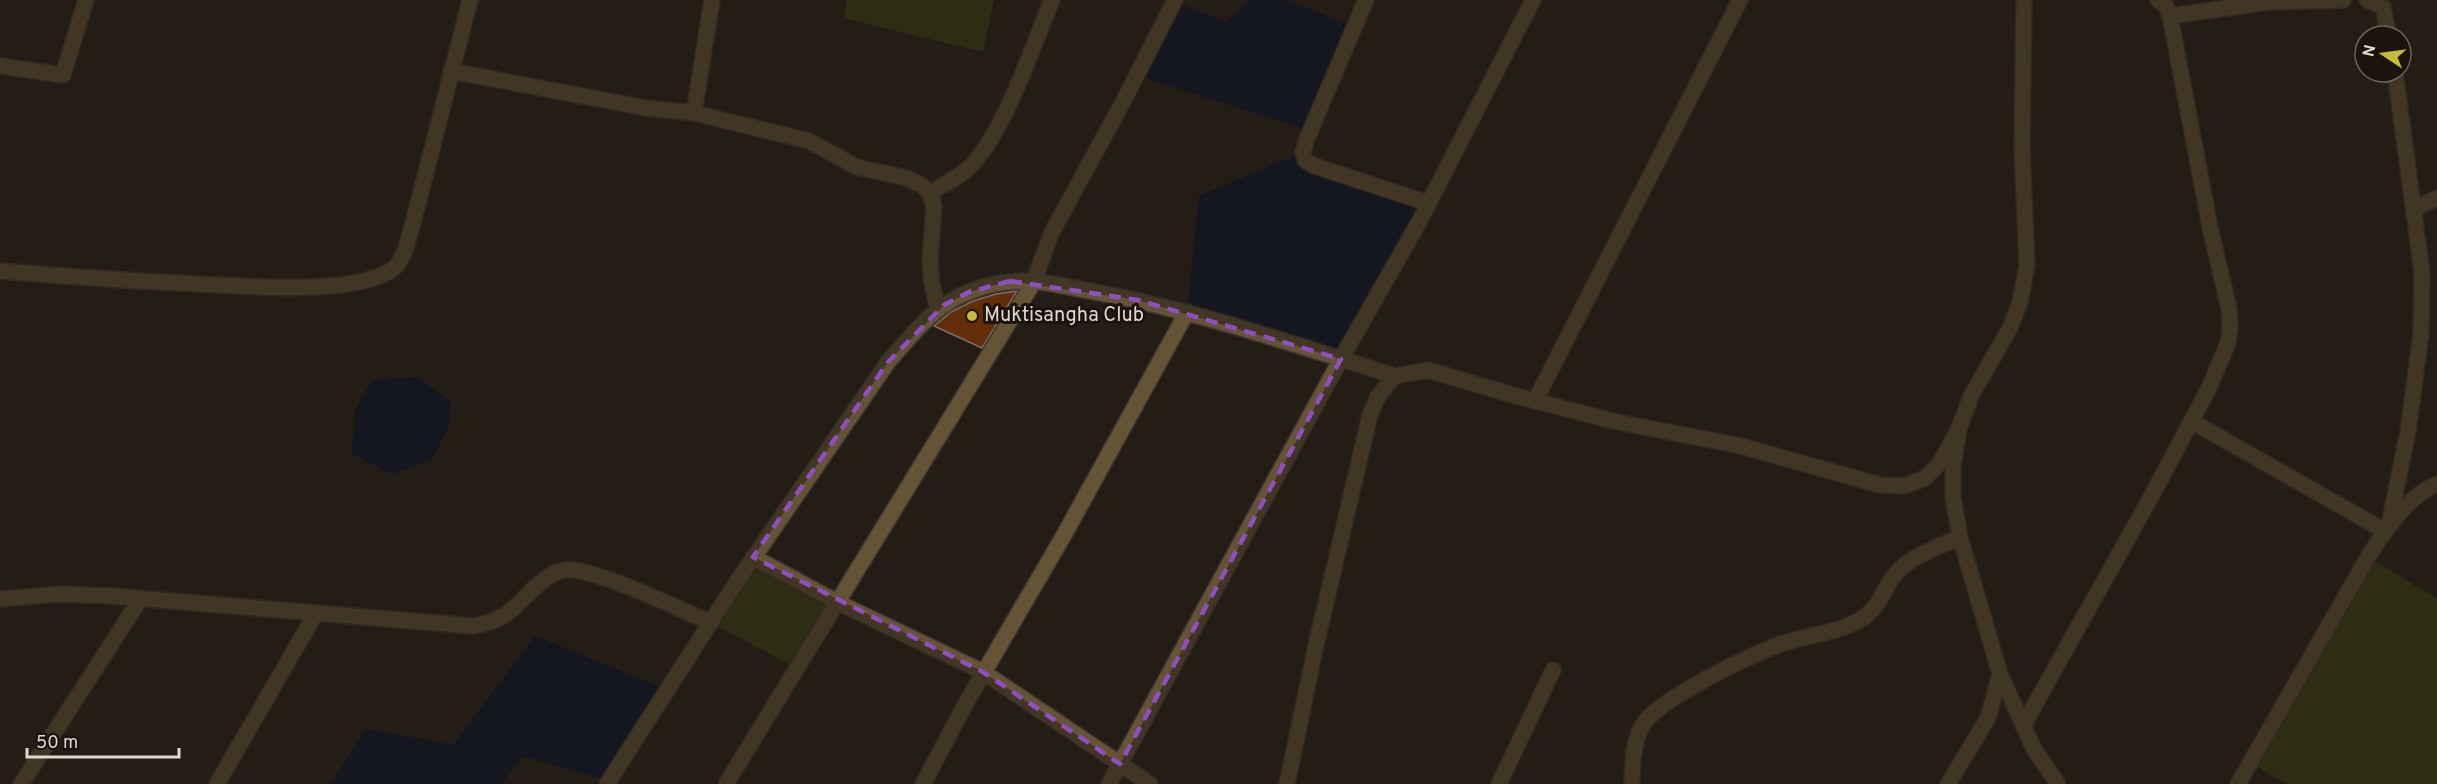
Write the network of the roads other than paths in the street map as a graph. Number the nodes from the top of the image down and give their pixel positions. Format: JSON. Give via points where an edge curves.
{"nodes":[{"id":1,"x":86,"y":0,"type":"edge"},
{"id":2,"x":470,"y":0,"type":"edge"},
{"id":3,"x":712,"y":0,"type":"edge"},
{"id":4,"x":1052,"y":0,"type":"edge"},
{"id":5,"x":1175,"y":0,"type":"edge"},
{"id":6,"x":1366,"y":0,"type":"edge"},
{"id":7,"x":1533,"y":0,"type":"edge"},
{"id":8,"x":1740,"y":0,"type":"edge"},
{"id":9,"x":2024,"y":0,"type":"edge"},
{"id":10,"x":2158,"y":0,"type":"edge"},
{"id":11,"x":2343,"y":0,"type":"edge"},
{"id":12,"x":2367,"y":0,"type":"edge"},
{"id":13,"x":2170,"y":16,"type":"junction"},
{"id":14,"x":2387,"y":24,"type":"edge"},
{"id":15,"x":0,"y":66,"type":"edge"},
{"id":16,"x":451,"y":70,"type":"junction"},
{"id":17,"x":2397,"y":84,"type":"edge"},
{"id":18,"x":694,"y":113,"type":"junction"},
{"id":19,"x":930,"y":194,"type":"junction"},
{"id":20,"x":2437,"y":198,"type":"edge"},
{"id":21,"x":1428,"y":203,"type":"junction"},
{"id":22,"x":2414,"y":209,"type":"junction"},
{"id":23,"x":0,"y":271,"type":"edge"},
{"id":24,"x":1032,"y":283,"type":"junction"},
{"id":25,"x":938,"y":310,"type":"junction"},
{"id":26,"x":1186,"y":312,"type":"junction"},
{"id":27,"x":1341,"y":359,"type":"junction"},
{"id":28,"x":1395,"y":376,"type":"junction"},
{"id":29,"x":1535,"y":401,"type":"junction"},
{"id":30,"x":2191,"y":421,"type":"junction"},
{"id":31,"x":1959,"y":428,"type":"junction"},
{"id":32,"x":2437,"y":484,"type":"edge"},
{"id":33,"x":2387,"y":528,"type":"junction"},
{"id":34,"x":1960,"y":537,"type":"junction"},
{"id":35,"x":753,"y":558,"type":"junction"},
{"id":36,"x":141,"y":598,"type":"junction"},
{"id":37,"x":0,"y":599,"type":"edge"},
{"id":38,"x":837,"y":602,"type":"junction"},
{"id":39,"x":316,"y":613,"type":"junction"},
{"id":40,"x":711,"y":623,"type":"junction"},
{"id":41,"x":1553,"y":670,"type":"dead end"},
{"id":42,"x":983,"y":672,"type":"junction"},
{"id":43,"x":2000,"y":674,"type":"junction"},
{"id":44,"x":2023,"y":726,"type":"junction"},
{"id":45,"x":1120,"y":765,"type":"junction"},
{"id":46,"x":21,"y":784,"type":"edge"},
{"id":47,"x":217,"y":784,"type":"edge"},
{"id":48,"x":607,"y":784,"type":"edge"},
{"id":49,"x":726,"y":784,"type":"edge"},
{"id":50,"x":923,"y":784,"type":"edge"},
{"id":51,"x":1109,"y":784,"type":"edge"},
{"id":52,"x":1150,"y":784,"type":"edge"},
{"id":53,"x":1287,"y":784,"type":"edge"},
{"id":54,"x":1499,"y":784,"type":"edge"},
{"id":55,"x":1632,"y":784,"type":"edge"},
{"id":56,"x":1948,"y":784,"type":"edge"},
{"id":57,"x":2058,"y":784,"type":"edge"},
{"id":58,"x":2238,"y":784,"type":"edge"}],
"edges":[{"from":1,"to":15,"type":"street","via":[[63,75]]},
{"from":2,"to":16,"type":"street"},
{"from":3,"to":18,"type":"street"},
{"from":4,"to":19,"type":"street","via":[[988,146],[966,171]]},
{"from":5,"to":24,"type":"street","via":[[1052,232]]},
{"from":6,"to":21,"type":"street","via":[[1306,141],[1305,160]]},
{"from":7,"to":21,"type":"street"},
{"from":8,"to":29,"type":"street"},
{"from":9,"to":31,"type":"street","via":[[2022,146],[2027,266],[2010,328],[1972,394]]},
{"from":10,"to":13,"type":"street"},
{"from":11,"to":13,"type":"street","via":[[2269,2]]},
{"from":12,"to":14,"type":"street","via":[[2383,7]]},
{"from":13,"to":30,"type":"street","via":[[2229,309],[2228,343]]},
{"from":16,"to":18,"type":"street","via":[[646,108]]},
{"from":16,"to":23,"type":"street","via":[[402,258],[392,270],[375,278],[323,287],[260,287]]},
{"from":17,"to":22,"type":"street"},
{"from":18,"to":19,"type":"street","via":[[809,141],[857,167],[907,178]]},
{"from":19,"to":25,"type":"street","via":[[934,206],[930,261]]},
{"from":20,"to":22,"type":"street"},
{"from":21,"to":27,"type":"street"},
{"from":22,"to":33,"type":"street","via":[[2422,273],[2421,333],[2408,431]]},
{"from":24,"to":25,"type":"street","via":[[1010,281],[969,292]]},
{"from":24,"to":26,"type":"street"},
{"from":24,"to":38,"type":"street"},
{"from":25,"to":35,"type":"street","via":[[888,362]]},
{"from":26,"to":27,"type":"street"},
{"from":26,"to":42,"type":"street","via":[[1064,535]]},
{"from":27,"to":28,"type":"street"},
{"from":27,"to":45,"type":"street"},
{"from":28,"to":29,"type":"street","via":[[1428,370]]},
{"from":28,"to":53,"type":"street","via":[[1378,396],[1370,415]]},
{"from":29,"to":31,"type":"street","via":[[1741,446],[1880,485],[1904,486],[1925,478],[1940,463]]},
{"from":30,"to":33,"type":"street"},
{"from":30,"to":44,"type":"street"},
{"from":31,"to":34,"type":"street","via":[[1953,497]]},
{"from":32,"to":33,"type":"street"},
{"from":33,"to":58,"type":"street"},
{"from":34,"to":43,"type":"street"},
{"from":34,"to":55,"type":"street","via":[[1899,570],[1877,606],[1864,618],[1761,652],[1723,670],[1655,712],[1642,725]]},
{"from":35,"to":38,"type":"street"},
{"from":35,"to":40,"type":"street"},
{"from":36,"to":37,"type":"street","via":[[59,594]]},
{"from":36,"to":39,"type":"street"},
{"from":36,"to":46,"type":"street"},
{"from":38,"to":42,"type":"street"},
{"from":38,"to":49,"type":"street"},
{"from":39,"to":40,"type":"street","via":[[473,626],[491,623],[550,575],[566,570],[607,579]]},
{"from":39,"to":47,"type":"street"},
{"from":40,"to":48,"type":"street"},
{"from":41,"to":54,"type":"street"},
{"from":42,"to":45,"type":"street"},
{"from":42,"to":50,"type":"street"},
{"from":43,"to":44,"type":"street"},
{"from":43,"to":56,"type":"street","via":[[1988,718]]},
{"from":44,"to":57,"type":"street"},
{"from":45,"to":51,"type":"street"},
{"from":45,"to":52,"type":"street"}]}
